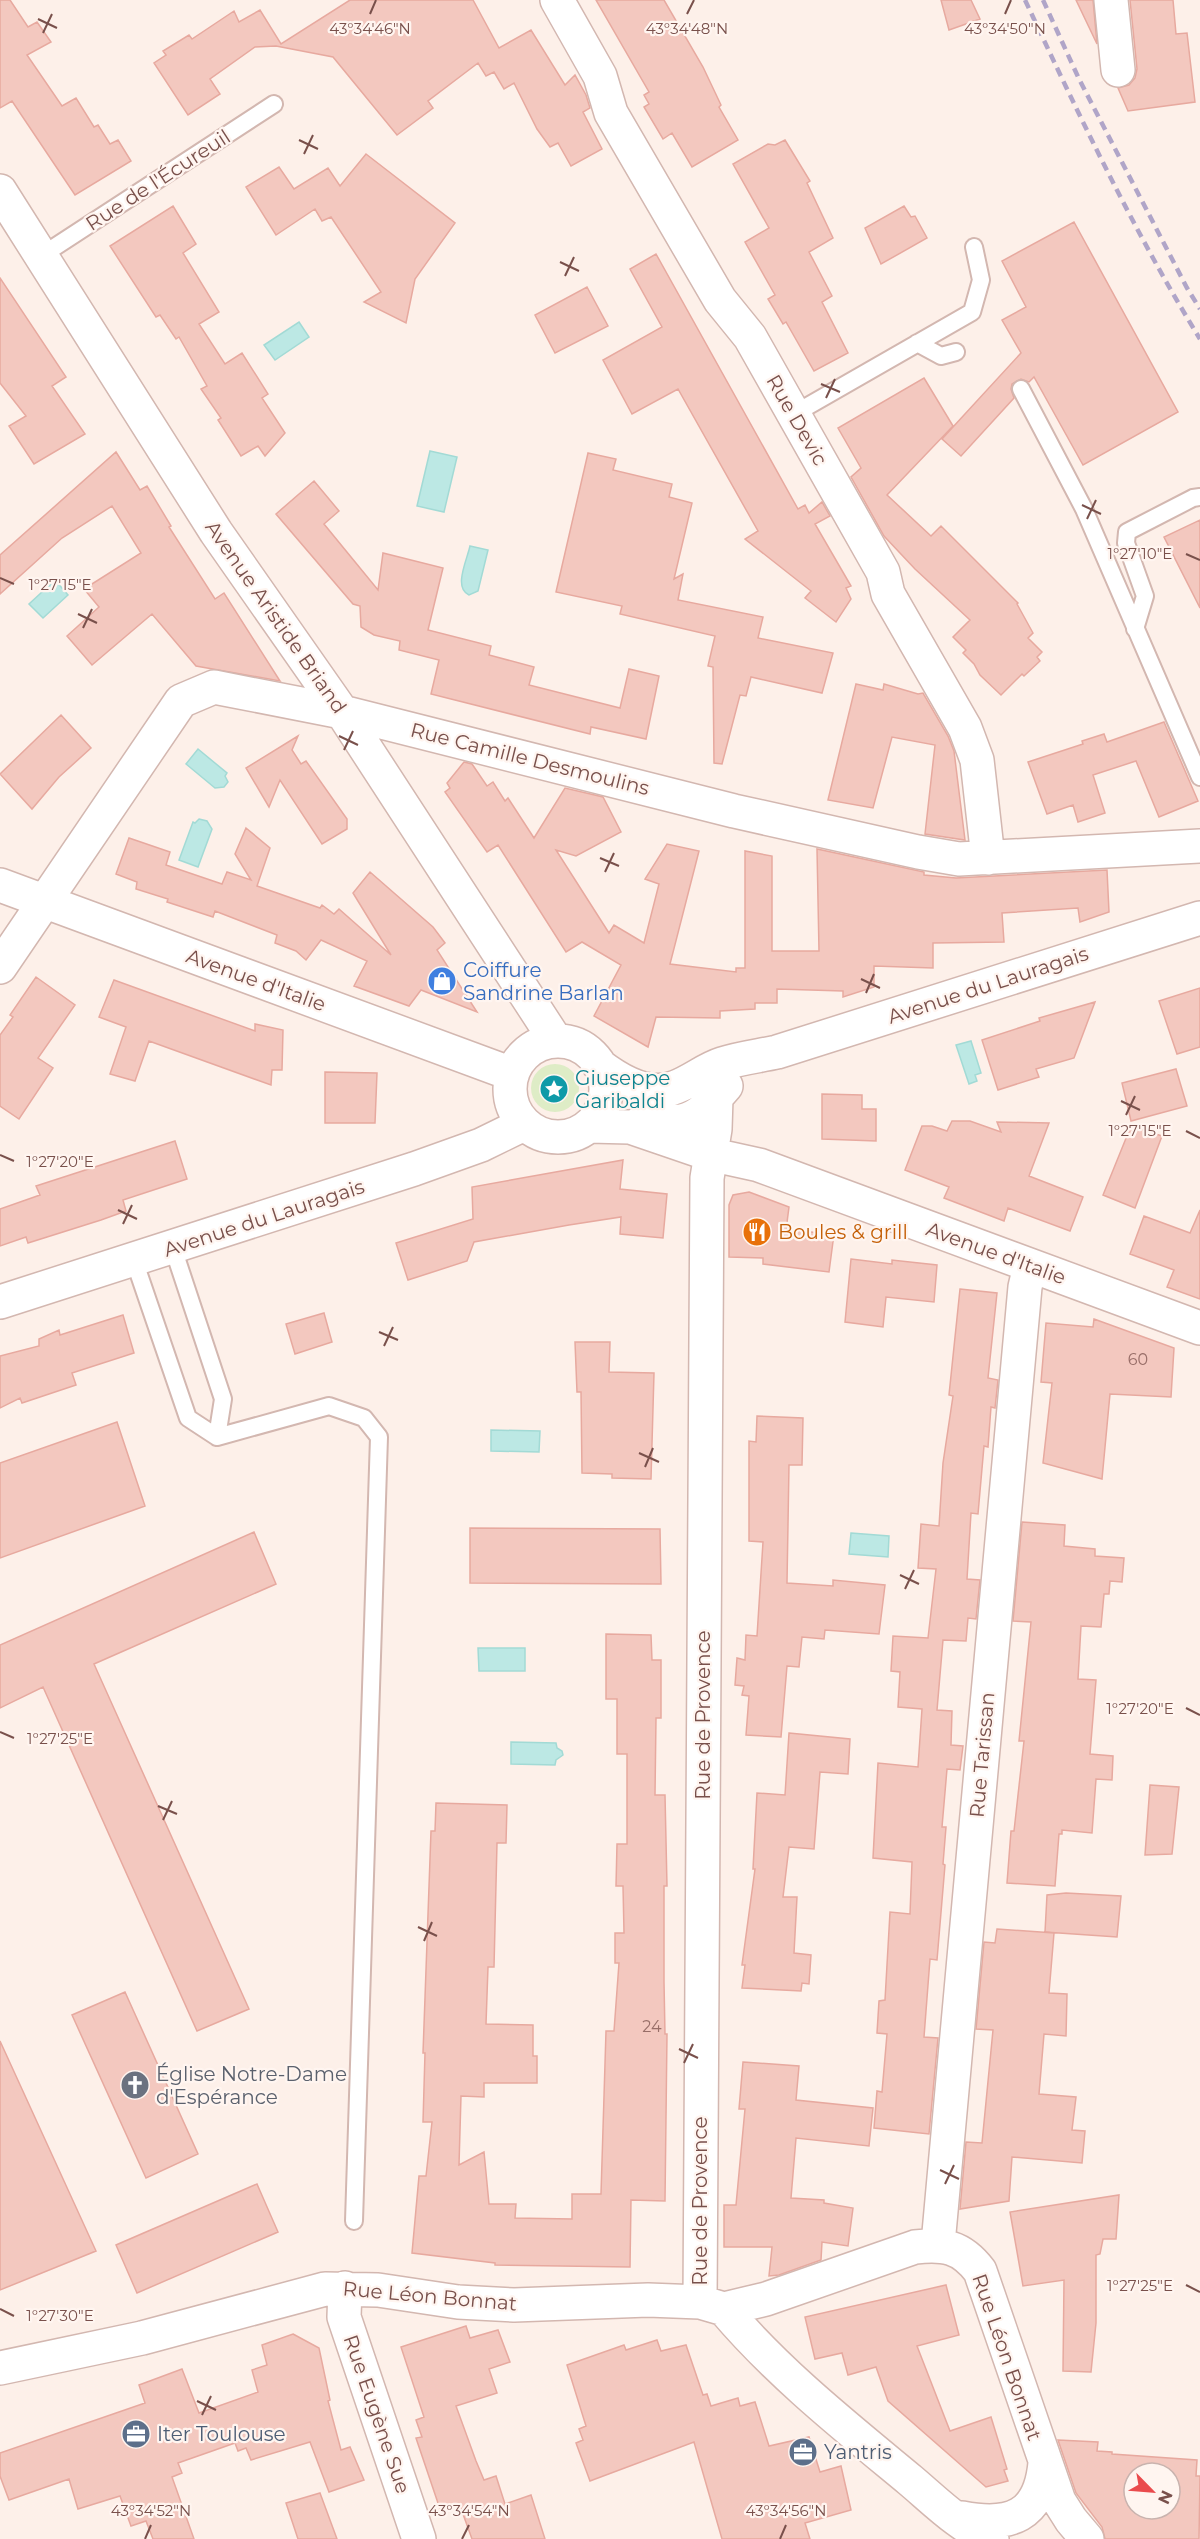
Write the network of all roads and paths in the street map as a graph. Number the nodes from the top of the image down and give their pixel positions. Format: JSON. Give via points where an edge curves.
{"nodes":[{"id":1,"x":557,"y":0,"type":"edge"},
{"id":2,"x":1111,"y":0,"type":"edge"},
{"id":3,"x":1118,"y":70,"type":"dead end"},
{"id":4,"x":274,"y":104,"type":"dead end"},
{"id":5,"x":0,"y":191,"type":"edge"},
{"id":6,"x":975,"y":247,"type":"dead end"},
{"id":7,"x":41,"y":256,"type":"junction"},
{"id":8,"x":917,"y":343,"type":"junction"},
{"id":9,"x":956,"y":352,"type":"dead end"},
{"id":10,"x":1021,"y":389,"type":"dead end"},
{"id":11,"x":794,"y":414,"type":"junction"},
{"id":12,"x":1200,"y":497,"type":"edge"},
{"id":13,"x":1136,"y":629,"type":"junction"},
{"id":14,"x":342,"y":712,"type":"junction"},
{"id":15,"x":1200,"y":777,"type":"edge"},
{"id":16,"x":1200,"y":846,"type":"edge"},
{"id":17,"x":988,"y":858,"type":"junction"},
{"id":18,"x":0,"y":885,"type":"edge"},
{"id":19,"x":45,"y":901,"type":"junction"},
{"id":20,"x":1200,"y":918,"type":"edge"},
{"id":21,"x":0,"y":967,"type":"edge"},
{"id":22,"x":556,"y":1041,"type":"junction"},
{"id":23,"x":777,"y":1052,"type":"junction"},
{"id":24,"x":599,"y":1065,"type":"junction"},
{"id":25,"x":512,"y":1074,"type":"junction"},
{"id":26,"x":658,"y":1092,"type":"junction"},
{"id":27,"x":524,"y":1124,"type":"junction"},
{"id":28,"x":709,"y":1124,"type":"junction"},
{"id":29,"x":589,"y":1126,"type":"junction"},
{"id":30,"x":173,"y":1248,"type":"junction"},
{"id":31,"x":134,"y":1260,"type":"junction"},
{"id":32,"x":1030,"y":1266,"type":"junction"},
{"id":33,"x":0,"y":1302,"type":"edge"},
{"id":34,"x":1200,"y":1328,"type":"edge"},
{"id":35,"x":217,"y":1437,"type":"junction"},
{"id":36,"x":354,"y":2222,"type":"dead end"},
{"id":37,"x":938,"y":2244,"type":"junction"},
{"id":38,"x":345,"y":2288,"type":"junction"},
{"id":39,"x":712,"y":2306,"type":"junction"},
{"id":40,"x":0,"y":2368,"type":"edge"},
{"id":41,"x":1045,"y":2463,"type":"junction"},
{"id":42,"x":955,"y":2517,"type":"junction"},
{"id":43,"x":419,"y":2539,"type":"edge"},
{"id":44,"x":992,"y":2539,"type":"edge"},
{"id":45,"x":1087,"y":2539,"type":"edge"}],
"edges":[{"from":1,"to":11,"type":"street","name":"Rue Devic","via":[[600,76],[611,113],[720,300],[750,337]]},
{"from":2,"to":3,"type":"street"},
{"from":4,"to":7,"type":"lane","name":"Rue de l'Écureuil"},
{"from":5,"to":7,"type":"street","name":"Avenue Aristide Briand"},
{"from":6,"to":8,"type":"lane","via":[[981,280],[972,312]]},
{"from":7,"to":14,"type":"street","name":"Avenue Aristide Briand","via":[[216,532]]},
{"from":8,"to":9,"type":"lane","via":[[941,356]]},
{"from":8,"to":11,"type":"lane"},
{"from":10,"to":13,"type":"lane","via":[[1084,509]]},
{"from":11,"to":17,"type":"street","name":"Rue Devic","via":[[883,572],[888,594],[965,728],[977,760]]},
{"from":12,"to":13,"type":"lane","via":[[1127,531],[1126,543],[1145,596]]},
{"from":13,"to":15,"type":"lane"},
{"from":14,"to":17,"type":"street","name":"Rue Camille Desmoulins","via":[[734,811],[918,852],[959,859]]},
{"from":14,"to":19,"type":"street","name":"Rue Camille Desmoulins","via":[[214,687],[181,700]]},
{"from":14,"to":22,"type":"street","name":"Avenue Aristide Briand"},
{"from":16,"to":17,"type":"street","name":"Rue Camille Desmoulins"},
{"from":18,"to":19,"type":"street","name":"Avenue d'Italie"},
{"from":19,"to":21,"type":"street","name":"Rue Camille Desmoulins"},
{"from":19,"to":25,"type":"street","name":"Avenue d'Italie"},
{"from":20,"to":23,"type":"street","name":"Avenue du Lauragais"},
{"from":22,"to":24,"type":"street","via":[[582,1048]]},
{"from":22,"to":25,"type":"street","via":[[529,1051]]},
{"from":23,"to":26,"type":"street","name":"Avenue du Lauragais","via":[[720,1064]]},
{"from":23,"to":28,"type":"street","name":"Avenue du Lauragais","via":[[733,1078]]},
{"from":24,"to":26,"type":"street","via":[[619,1079]]},
{"from":24,"to":29,"type":"street","via":[[606,1090],[604,1104]]},
{"from":25,"to":27,"type":"street","via":[[511,1101]]},
{"from":26,"to":28,"type":"street","name":"Avenue d'Italie"},
{"from":27,"to":29,"type":"street","via":[[556,1137],[577,1134]]},
{"from":27,"to":30,"type":"street","name":"Avenue du Lauragais","via":[[425,1165]]},
{"from":28,"to":29,"type":"street","via":[[658,1116],[630,1127]]},
{"from":28,"to":32,"type":"street","name":"Avenue d'Italie","via":[[759,1165]]},
{"from":28,"to":39,"type":"street","name":"Rue de Provence"},
{"from":30,"to":31,"type":"street","name":"Avenue du Lauragais"},
{"from":30,"to":35,"type":"lane","via":[[224,1399]]},
{"from":31,"to":33,"type":"street","name":"Avenue du Lauragais"},
{"from":31,"to":35,"type":"lane","via":[[188,1419]]},
{"from":32,"to":34,"type":"street","name":"Avenue d'Italie"},
{"from":32,"to":37,"type":"street","name":"Rue Tarissan","via":[[1025,1287]]},
{"from":35,"to":36,"type":"lane","via":[[330,1406],[364,1418],[379,1437]]},
{"from":37,"to":39,"type":"street","name":"Rue Léon Bonnat","via":[[915,2247],[766,2300]]},
{"from":37,"to":41,"type":"street","name":"Rue Léon Bonnat","via":[[971,2260],[983,2278]]},
{"from":38,"to":39,"type":"street","name":"Rue Léon Bonnat","via":[[514,2305],[648,2300]]},
{"from":38,"to":40,"type":"street","name":"Rue Léon Bonnat","via":[[300,2294],[142,2338]]},
{"from":38,"to":43,"type":"street","name":"Rue Eugène Sue","via":[[344,2317]]},
{"from":39,"to":42,"type":"street"},
{"from":41,"to":42,"type":"street","name":"Rue Léon Bonnat","via":[[1042,2483],[1032,2502],[1012,2519],[984,2522]]},
{"from":41,"to":45,"type":"street","name":"Rue Léon Bonnat","via":[[1059,2501]]},
{"from":42,"to":44,"type":"street"}]}
